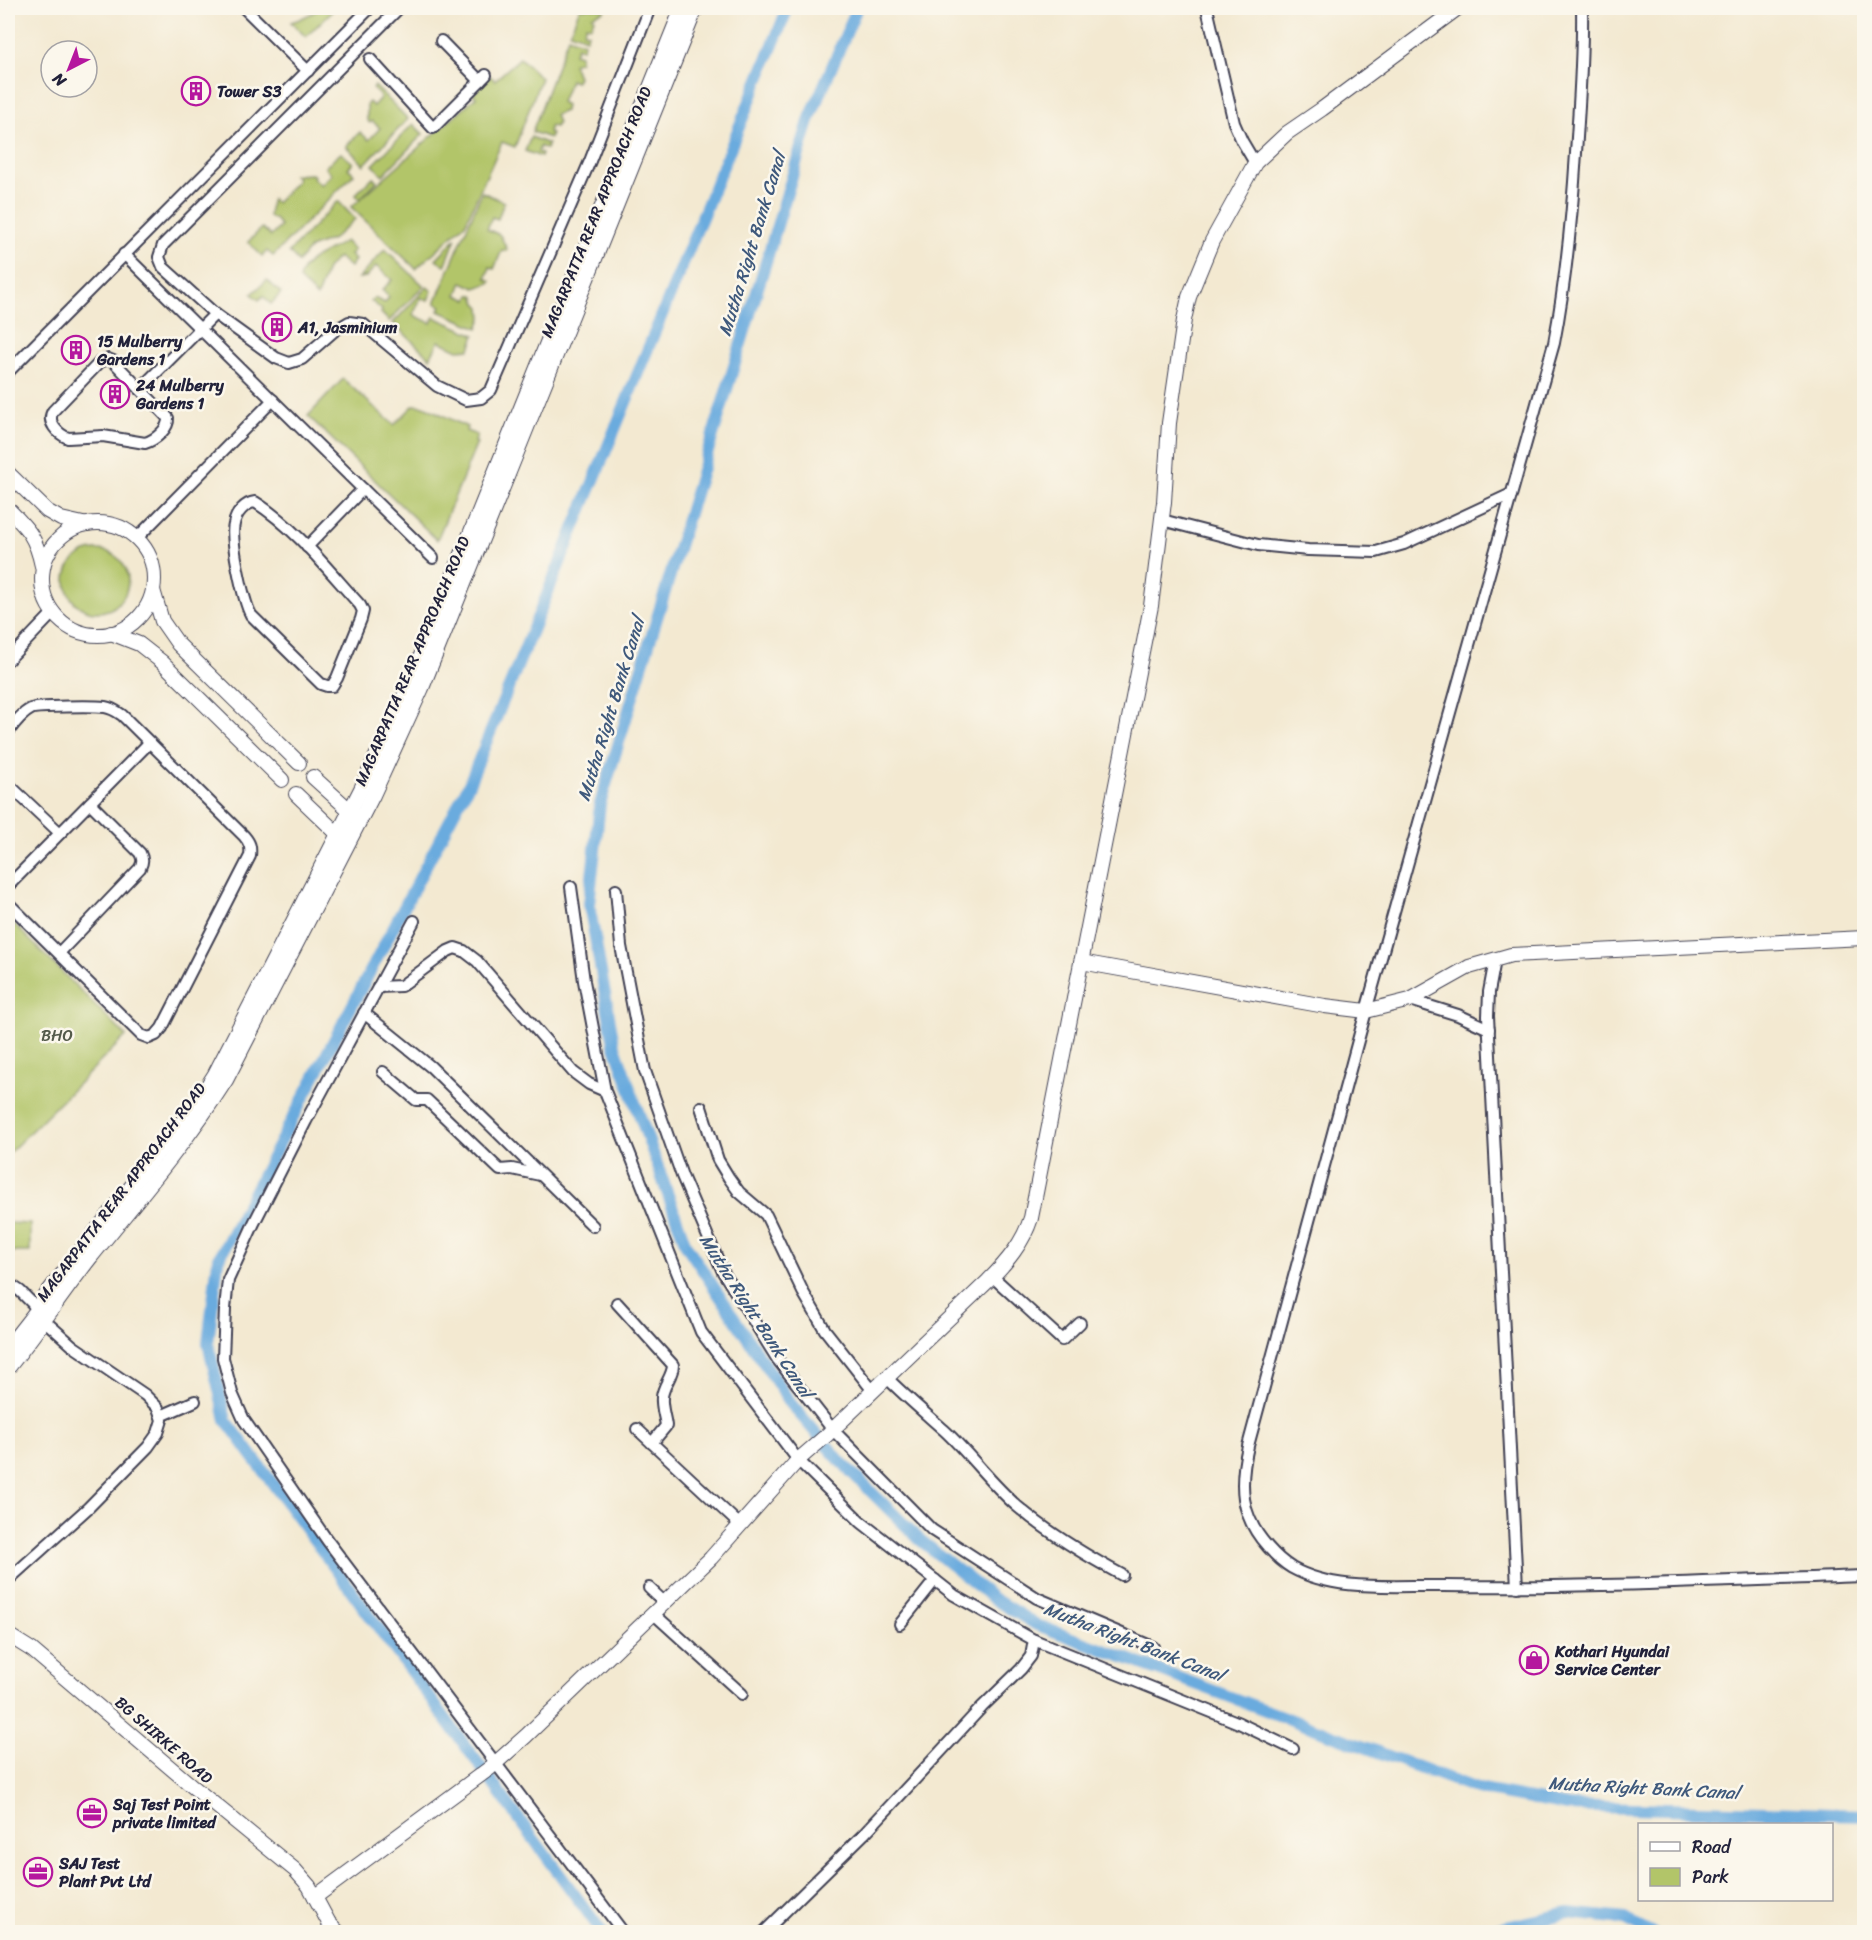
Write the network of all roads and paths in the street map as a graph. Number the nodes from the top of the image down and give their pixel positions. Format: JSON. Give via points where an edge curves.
{"nodes":[{"id":1,"x":244,"y":8,"type":"edge"},
{"id":2,"x":370,"y":8,"type":"edge"},
{"id":3,"x":399,"y":8,"type":"edge"},
{"id":4,"x":650,"y":8,"type":"edge"},
{"id":5,"x":682,"y":8,"type":"edge"},
{"id":6,"x":696,"y":8,"type":"edge"},
{"id":7,"x":1207,"y":8,"type":"edge"},
{"id":8,"x":1458,"y":8,"type":"edge"},
{"id":9,"x":1582,"y":8,"type":"edge"},
{"id":10,"x":348,"y":30,"type":"junction"},
{"id":11,"x":441,"y":41,"type":"dead end"},
{"id":12,"x":363,"y":44,"type":"junction"},
{"id":13,"x":370,"y":59,"type":"dead end"},
{"id":14,"x":308,"y":71,"type":"junction"},
{"id":15,"x":1255,"y":163,"type":"junction"},
{"id":16,"x":124,"y":254,"type":"junction"},
{"id":17,"x":215,"y":314,"type":"junction"},
{"id":18,"x":201,"y":330,"type":"junction"},
{"id":19,"x":8,"y":372,"type":"edge"},
{"id":20,"x":140,"y":389,"type":"junction"},
{"id":21,"x":273,"y":400,"type":"junction"},
{"id":22,"x":8,"y":473,"type":"edge"},
{"id":23,"x":363,"y":489,"type":"junction"},
{"id":24,"x":1511,"y":494,"type":"junction"},
{"id":25,"x":8,"y":509,"type":"edge"},
{"id":26,"x":1162,"y":520,"type":"junction"},
{"id":27,"x":84,"y":524,"type":"junction"},
{"id":28,"x":137,"y":538,"type":"junction"},
{"id":29,"x":308,"y":547,"type":"junction"},
{"id":30,"x":434,"y":558,"type":"dead end"},
{"id":31,"x":42,"y":568,"type":"junction"},
{"id":32,"x":153,"y":590,"type":"junction"},
{"id":33,"x":53,"y":613,"type":"junction"},
{"id":34,"x":111,"y":633,"type":"junction"},
{"id":35,"x":8,"y":660,"type":"edge"},
{"id":36,"x":8,"y":732,"type":"edge"},
{"id":37,"x":149,"y":743,"type":"junction"},
{"id":38,"x":299,"y":763,"type":"dead end"},
{"id":39,"x":313,"y":777,"type":"dead end"},
{"id":40,"x":282,"y":780,"type":"dead end"},
{"id":41,"x":8,"y":784,"type":"edge"},
{"id":42,"x":296,"y":794,"type":"dead end"},
{"id":43,"x":90,"y":802,"type":"junction"},
{"id":44,"x":355,"y":816,"type":"junction"},
{"id":45,"x":60,"y":833,"type":"junction"},
{"id":46,"x":343,"y":839,"type":"junction"},
{"id":47,"x":8,"y":886,"type":"edge"},
{"id":48,"x":571,"y":887,"type":"dead end"},
{"id":49,"x":616,"y":890,"type":"dead end"},
{"id":50,"x":8,"y":903,"type":"edge"},
{"id":51,"x":414,"y":921,"type":"dead end"},
{"id":52,"x":1864,"y":938,"type":"edge"},
{"id":53,"x":59,"y":953,"type":"junction"},
{"id":54,"x":1495,"y":960,"type":"junction"},
{"id":55,"x":1081,"y":962,"type":"junction"},
{"id":56,"x":378,"y":987,"type":"junction"},
{"id":57,"x":1410,"y":1000,"type":"junction"},
{"id":58,"x":1366,"y":1011,"type":"junction"},
{"id":59,"x":364,"y":1013,"type":"junction"},
{"id":60,"x":1489,"y":1029,"type":"junction"},
{"id":61,"x":383,"y":1072,"type":"dead end"},
{"id":62,"x":605,"y":1091,"type":"junction"},
{"id":63,"x":701,"y":1107,"type":"dead end"},
{"id":64,"x":544,"y":1176,"type":"junction"},
{"id":65,"x":593,"y":1226,"type":"dead end"},
{"id":66,"x":993,"y":1277,"type":"junction"},
{"id":67,"x":8,"y":1282,"type":"edge"},
{"id":68,"x":616,"y":1303,"type":"dead end"},
{"id":69,"x":41,"y":1316,"type":"junction"},
{"id":70,"x":1080,"y":1323,"type":"dead end"},
{"id":71,"x":8,"y":1347,"type":"edge"},
{"id":72,"x":8,"y":1368,"type":"edge"},
{"id":73,"x":886,"y":1378,"type":"junction"},
{"id":74,"x":873,"y":1390,"type":"junction"},
{"id":75,"x":195,"y":1401,"type":"dead end"},
{"id":76,"x":161,"y":1416,"type":"junction"},
{"id":77,"x":637,"y":1429,"type":"dead end"},
{"id":78,"x":830,"y":1433,"type":"junction"},
{"id":79,"x":652,"y":1443,"type":"junction"},
{"id":80,"x":802,"y":1457,"type":"junction"},
{"id":81,"x":740,"y":1525,"type":"junction"},
{"id":82,"x":1122,"y":1575,"type":"dead end"},
{"id":83,"x":1864,"y":1576,"type":"edge"},
{"id":84,"x":8,"y":1580,"type":"edge"},
{"id":85,"x":935,"y":1580,"type":"junction"},
{"id":86,"x":1517,"y":1587,"type":"junction"},
{"id":87,"x":649,"y":1588,"type":"dead end"},
{"id":88,"x":665,"y":1603,"type":"junction"},
{"id":89,"x":654,"y":1614,"type":"junction"},
{"id":90,"x":900,"y":1624,"type":"dead end"},
{"id":91,"x":8,"y":1635,"type":"edge"},
{"id":92,"x":1034,"y":1640,"type":"junction"},
{"id":93,"x":1153,"y":1647,"type":"dead end"},
{"id":94,"x":742,"y":1694,"type":"dead end"},
{"id":95,"x":1293,"y":1749,"type":"dead end"},
{"id":96,"x":493,"y":1765,"type":"junction"},
{"id":97,"x":315,"y":1898,"type":"junction"},
{"id":98,"x":338,"y":1932,"type":"edge"},
{"id":99,"x":622,"y":1932,"type":"edge"},
{"id":100,"x":764,"y":1932,"type":"edge"}],
"edges":[{"from":1,"to":14,"type":"street"},
{"from":2,"to":10,"type":"street"},
{"from":3,"to":12,"type":"street"},
{"from":4,"to":17,"type":"street","via":[[590,161],[491,390],[482,398],[466,400],[437,386],[363,324],[349,322],[302,359],[289,363],[276,358]]},
{"from":5,"to":44,"type":"street","name":"MAGARPATTA REAR APPROACH ROAD"},
{"from":6,"to":44,"type":"street","name":"MAGARPATTA REAR APPROACH ROAD","via":[[422,688]]},
{"from":7,"to":15,"type":"street","via":[[1234,123]]},
{"from":8,"to":15,"type":"street","via":[[1287,133]]},
{"from":9,"to":24,"type":"street","via":[[1582,77],[1562,304]]},
{"from":10,"to":12,"type":"street"},
{"from":10,"to":14,"type":"street"},
{"from":11,"to":13,"type":"street","via":[[483,78],[433,128]]},
{"from":12,"to":17,"type":"street","via":[[163,244],[159,257],[162,267]]},
{"from":14,"to":16,"type":"street"},
{"from":15,"to":26,"type":"street","via":[[1212,242],[1189,297],[1169,423]]},
{"from":16,"to":18,"type":"street"},
{"from":16,"to":19,"type":"street"},
{"from":17,"to":18,"type":"street"},
{"from":18,"to":20,"type":"street"},
{"from":18,"to":21,"type":"street"},
{"from":20,"to":20,"type":"street","via":[[113,361],[104,360],[52,411],[50,422],[68,438],[104,436],[145,443],[167,427],[168,418]]},
{"from":21,"to":23,"type":"street"},
{"from":21,"to":28,"type":"street"},
{"from":22,"to":27,"type":"street","via":[[46,511]]},
{"from":23,"to":29,"type":"street"},
{"from":23,"to":30,"type":"street"},
{"from":24,"to":26,"type":"street","via":[[1404,544],[1376,552],[1258,545]]},
{"from":24,"to":58,"type":"street"},
{"from":25,"to":31,"type":"street","via":[[28,529]]},
{"from":26,"to":55,"type":"street","via":[[1151,606]]},
{"from":27,"to":28,"type":"street","via":[[116,526]]},
{"from":27,"to":31,"type":"street","via":[[57,540]]},
{"from":28,"to":32,"type":"street","via":[[150,558]]},
{"from":29,"to":29,"type":"street","via":[[255,502],[248,503],[233,525],[239,577],[251,615],[327,687],[337,678],[363,612]]},
{"from":31,"to":33,"type":"street","via":[[45,600]]},
{"from":32,"to":34,"type":"street","via":[[139,618]]},
{"from":32,"to":38,"type":"street","via":[[162,621],[178,644]]},
{"from":33,"to":34,"type":"street","via":[[80,632]]},
{"from":33,"to":35,"type":"street"},
{"from":34,"to":40,"type":"street","via":[[139,644],[162,662]]},
{"from":36,"to":37,"type":"street","via":[[32,708],[104,707],[122,715]]},
{"from":37,"to":43,"type":"street"},
{"from":37,"to":53,"type":"street","via":[[244,836],[250,843],[250,856],[156,1035],[141,1035]]},
{"from":39,"to":44,"type":"street"},
{"from":41,"to":45,"type":"street"},
{"from":42,"to":46,"type":"street"},
{"from":43,"to":45,"type":"street"},
{"from":43,"to":53,"type":"street","via":[[140,853],[142,863]]},
{"from":44,"to":46,"type":"street","name":"MAGARPATTA REAR APPROACH ROAD"},
{"from":45,"to":47,"type":"street"},
{"from":46,"to":69,"type":"street","name":"MAGARPATTA REAR APPROACH ROAD","via":[[226,1080],[204,1115]]},
{"from":48,"to":62,"type":"street"},
{"from":49,"to":78,"type":"street","via":[[621,946],[645,1071],[682,1176],[723,1272]]},
{"from":50,"to":53,"type":"street"},
{"from":51,"to":56,"type":"street"},
{"from":52,"to":54,"type":"street","via":[[1533,952]]},
{"from":54,"to":57,"type":"street","via":[[1469,967]]},
{"from":54,"to":60,"type":"street","via":[[1489,992]]},
{"from":55,"to":58,"type":"street"},
{"from":55,"to":66,"type":"street","via":[[1031,1218],[1020,1243]]},
{"from":56,"to":59,"type":"street"},
{"from":56,"to":62,"type":"street","via":[[401,986],[448,951],[464,951],[573,1072]]},
{"from":57,"to":58,"type":"street"},
{"from":57,"to":60,"type":"street"},
{"from":58,"to":86,"type":"street","via":[[1248,1446],[1242,1482],[1244,1503],[1250,1522],[1276,1556],[1290,1567],[1324,1581]]},
{"from":59,"to":64,"type":"street","via":[[431,1067]]},
{"from":59,"to":96,"type":"street","via":[[228,1280],[223,1358],[244,1420]]},
{"from":60,"to":86,"type":"street"},
{"from":61,"to":64,"type":"street","via":[[416,1100],[427,1100],[500,1170]]},
{"from":62,"to":80,"type":"street","via":[[701,1332]]},
{"from":63,"to":74,"type":"street","via":[[718,1160],[739,1192],[766,1215],[825,1330]]},
{"from":64,"to":65,"type":"street"},
{"from":66,"to":70,"type":"street","via":[[1062,1340]]},
{"from":66,"to":73,"type":"street"},
{"from":67,"to":69,"type":"street"},
{"from":68,"to":79,"type":"street","via":[[673,1365],[661,1398],[666,1426]]},
{"from":69,"to":71,"type":"street","name":"MAGARPATTA REAR APPROACH ROAD"},
{"from":69,"to":72,"type":"street","name":"MAGARPATTA REAR APPROACH ROAD"},
{"from":69,"to":76,"type":"street","via":[[74,1346],[145,1395],[158,1407]]},
{"from":73,"to":74,"type":"street"},
{"from":73,"to":82,"type":"street","via":[[945,1431],[1016,1506],[1058,1537]]},
{"from":74,"to":78,"type":"street"},
{"from":75,"to":76,"type":"street"},
{"from":76,"to":84,"type":"street","via":[[158,1433],[148,1447]]},
{"from":77,"to":79,"type":"street"},
{"from":78,"to":80,"type":"street"},
{"from":78,"to":93,"type":"street","via":[[932,1530],[1037,1598]]},
{"from":79,"to":81,"type":"street"},
{"from":80,"to":81,"type":"street"},
{"from":80,"to":85,"type":"street","via":[[861,1522]]},
{"from":81,"to":88,"type":"street"},
{"from":83,"to":86,"type":"street"},
{"from":85,"to":90,"type":"street"},
{"from":85,"to":92,"type":"street"},
{"from":87,"to":88,"type":"street"},
{"from":88,"to":89,"type":"street"},
{"from":89,"to":94,"type":"street"},
{"from":89,"to":96,"type":"street"},
{"from":91,"to":97,"type":"street","name":"BG SHIRKE ROAD","via":[[32,1650],[295,1870]]},
{"from":92,"to":95,"type":"street","via":[[1239,1723]]},
{"from":92,"to":100,"type":"street","via":[[1031,1656],[1020,1669],[864,1834]]},
{"from":96,"to":97,"type":"street"},
{"from":96,"to":99,"type":"street"},
{"from":97,"to":98,"type":"street","name":"BG SHIRKE ROAD","via":[[328,1923]]}]}
